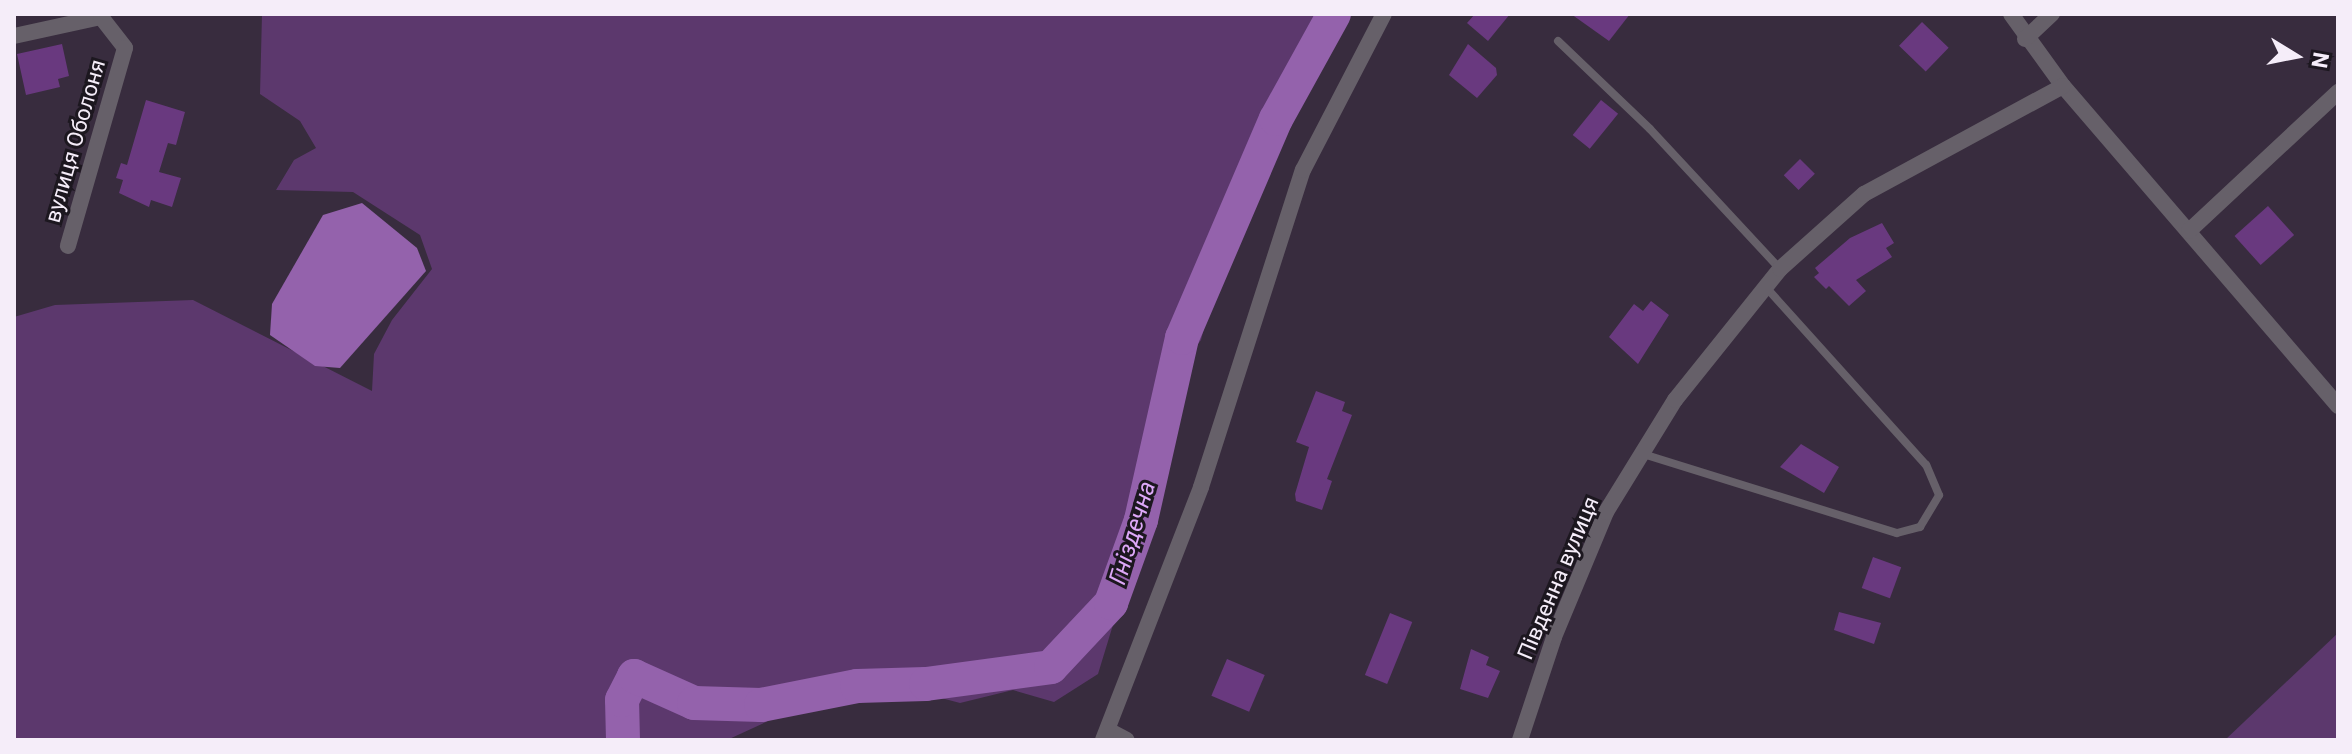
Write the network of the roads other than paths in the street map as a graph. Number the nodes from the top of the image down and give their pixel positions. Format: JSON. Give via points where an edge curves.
{"nodes":[{"id":1,"x":1384,"y":14,"type":"edge"},
{"id":2,"x":2011,"y":14,"type":"edge"},
{"id":3,"x":2052,"y":14,"type":"edge"},
{"id":4,"x":14,"y":36,"type":"edge"},
{"id":5,"x":2025,"y":39,"type":"junction"},
{"id":6,"x":1558,"y":41,"type":"dead end"},
{"id":7,"x":2063,"y":86,"type":"junction"},
{"id":8,"x":2338,"y":92,"type":"edge"},
{"id":9,"x":2189,"y":231,"type":"junction"},
{"id":10,"x":68,"y":246,"type":"dead end"},
{"id":11,"x":1780,"y":269,"type":"junction"},
{"id":12,"x":1766,"y":287,"type":"junction"},
{"id":13,"x":2338,"y":406,"type":"edge"},
{"id":14,"x":1643,"y":454,"type":"junction"},
{"id":15,"x":1106,"y":735,"type":"edge"},
{"id":16,"x":1525,"y":739,"type":"edge"},
{"id":17,"x":1127,"y":740,"type":"edge"}],
"edges":[{"from":1,"to":15,"type":"street","via":[[1303,170],[1201,487]]},
{"from":2,"to":5,"type":"street"},
{"from":3,"to":5,"type":"street"},
{"from":4,"to":10,"type":"street","name":"вулиця Оболоня","via":[[101,17],[125,48]]},
{"from":5,"to":7,"type":"street"},
{"from":6,"to":11,"type":"lane","via":[[1650,129]]},
{"from":7,"to":9,"type":"street"},
{"from":7,"to":11,"type":"street","name":"Південна вулиця","via":[[1864,194]]},
{"from":8,"to":9,"type":"street"},
{"from":9,"to":13,"type":"street"},
{"from":11,"to":12,"type":"street","name":"Південна вулиця"},
{"from":12,"to":14,"type":"street","name":"Південна вулиця","via":[[1675,400]]},
{"from":12,"to":14,"type":"lane","via":[[1926,465],[1939,495],[1920,527],[1897,533]]},
{"from":14,"to":16,"type":"street","name":"Південна вулиця","via":[[1606,512],[1554,637]]},
{"from":15,"to":17,"type":"street"}]}
